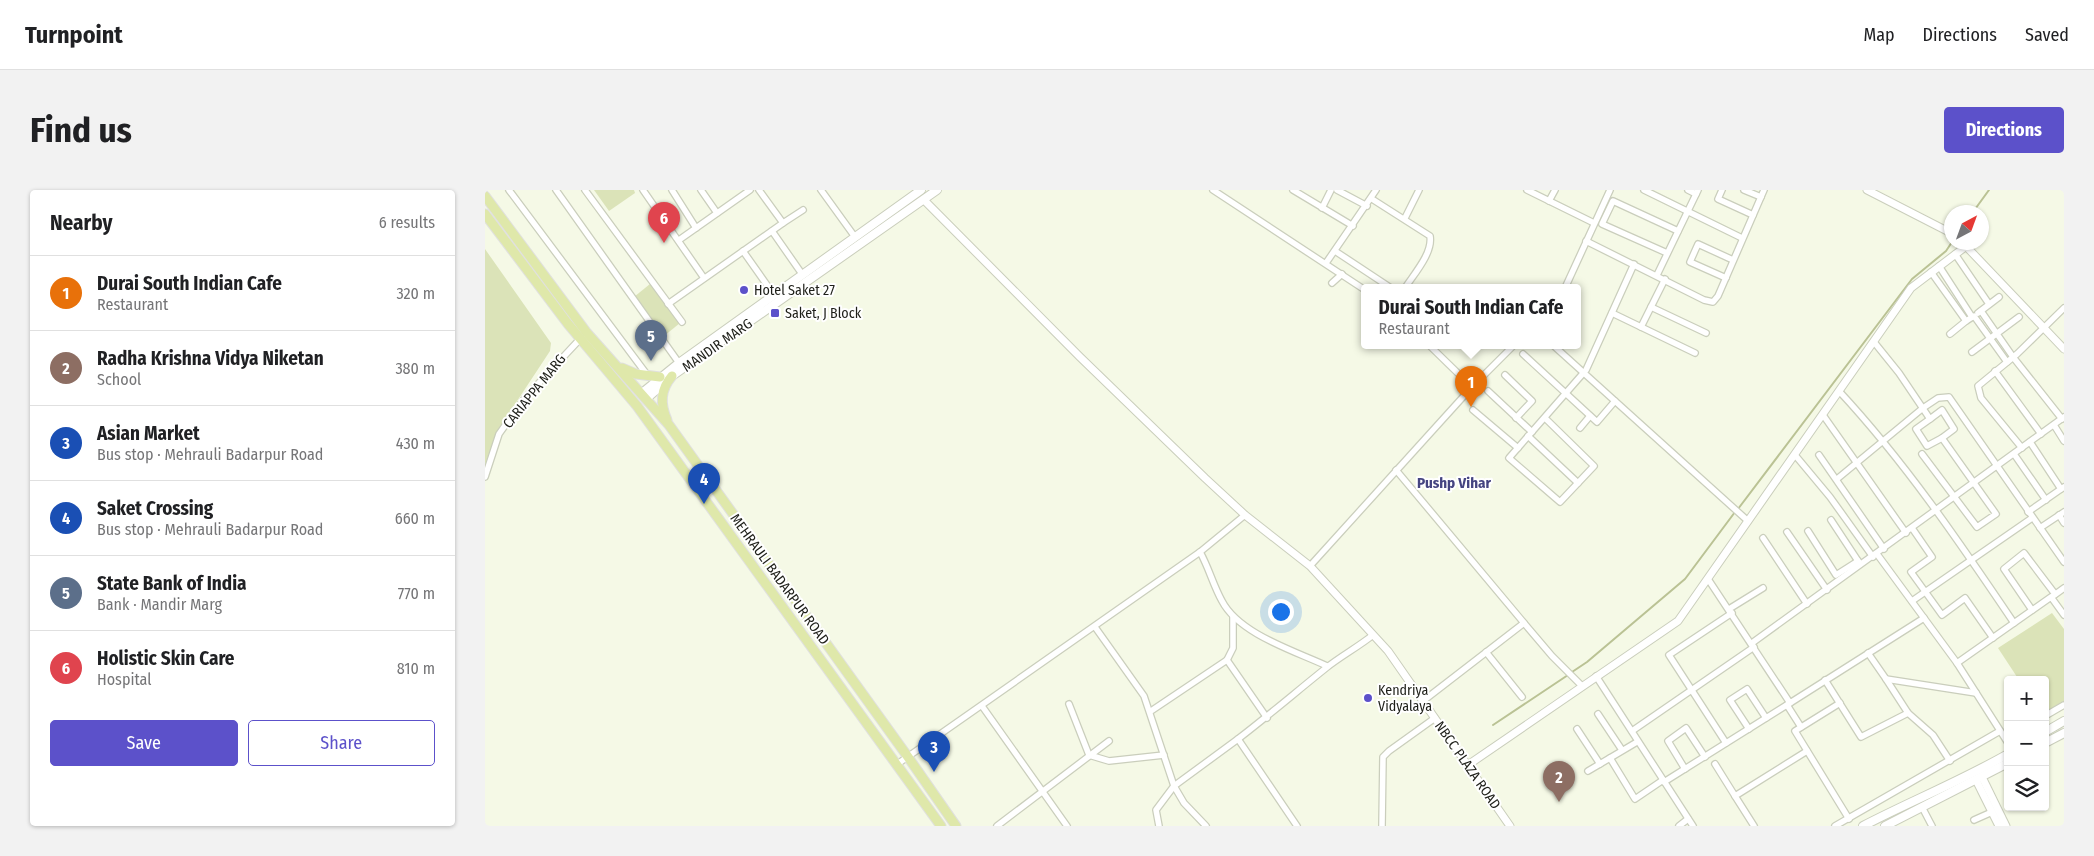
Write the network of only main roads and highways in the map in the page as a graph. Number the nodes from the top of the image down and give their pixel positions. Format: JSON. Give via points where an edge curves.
{"nodes":[{"id":1,"x":921,"y":190,"type":"edge"},
{"id":2,"x":937,"y":190,"type":"edge"},
{"id":3,"x":485,"y":196,"type":"edge"},
{"id":4,"x":485,"y":214,"type":"edge"},
{"id":5,"x":618,"y":365,"type":"junction"},
{"id":6,"x":672,"y":376,"type":"junction"},
{"id":7,"x":661,"y":377,"type":"junction"},
{"id":8,"x":644,"y":396,"type":"junction"},
{"id":9,"x":669,"y":425,"type":"junction"},
{"id":10,"x":736,"y":518,"type":"junction"},
{"id":11,"x":726,"y":526,"type":"junction"},
{"id":12,"x":2064,"y":721,"type":"edge"},
{"id":13,"x":2049,"y":730,"type":"edge"},
{"id":14,"x":2064,"y":733,"type":"edge"},
{"id":15,"x":2049,"y":741,"type":"edge"},
{"id":16,"x":2004,"y":756,"type":"edge"},
{"id":17,"x":2004,"y":765,"type":"edge"},
{"id":18,"x":1898,"y":808,"type":"junction"},
{"id":19,"x":1902,"y":817,"type":"junction"},
{"id":20,"x":941,"y":826,"type":"edge"},
{"id":21,"x":955,"y":826,"type":"edge"},
{"id":22,"x":1863,"y":826,"type":"edge"},
{"id":23,"x":1885,"y":826,"type":"edge"}],
"edges":[{"from":1,"to":7,"type":"main road","name":"MANDIR MARG"},
{"from":2,"to":6,"type":"main road","name":"MANDIR MARG"},
{"from":3,"to":5,"type":"main road","name":"MEHRAULI BADARPUR ROAD","via":[[549,285]]},
{"from":4,"to":11,"type":"main road","name":"MEHRAULI BADARPUR ROAD","via":[[580,338],[623,387]]},
{"from":5,"to":7,"type":"main road","via":[[636,374]]},
{"from":5,"to":8,"type":"main road","name":"MEHRAULI BADARPUR ROAD"},
{"from":6,"to":8,"type":"main road","name":"MANDIR MARG"},
{"from":6,"to":9,"type":"main road","via":[[665,385],[662,399]]},
{"from":7,"to":8,"type":"main road","name":"MANDIR MARG"},
{"from":8,"to":9,"type":"main road","name":"MEHRAULI BADARPUR ROAD"},
{"from":9,"to":10,"type":"main road","name":"MEHRAULI BADARPUR ROAD"},
{"from":10,"to":11,"type":"main road"},
{"from":10,"to":21,"type":"main road","name":"MEHRAULI BADARPUR ROAD"},
{"from":11,"to":20,"type":"main road","name":"MEHRAULI BADARPUR ROAD"},
{"from":12,"to":13,"type":"main road"},
{"from":14,"to":15,"type":"main road"},
{"from":16,"to":18,"type":"main road"},
{"from":17,"to":19,"type":"main road"},
{"from":18,"to":19,"type":"main road"},
{"from":18,"to":22,"type":"main road"},
{"from":19,"to":23,"type":"main road"}]}
